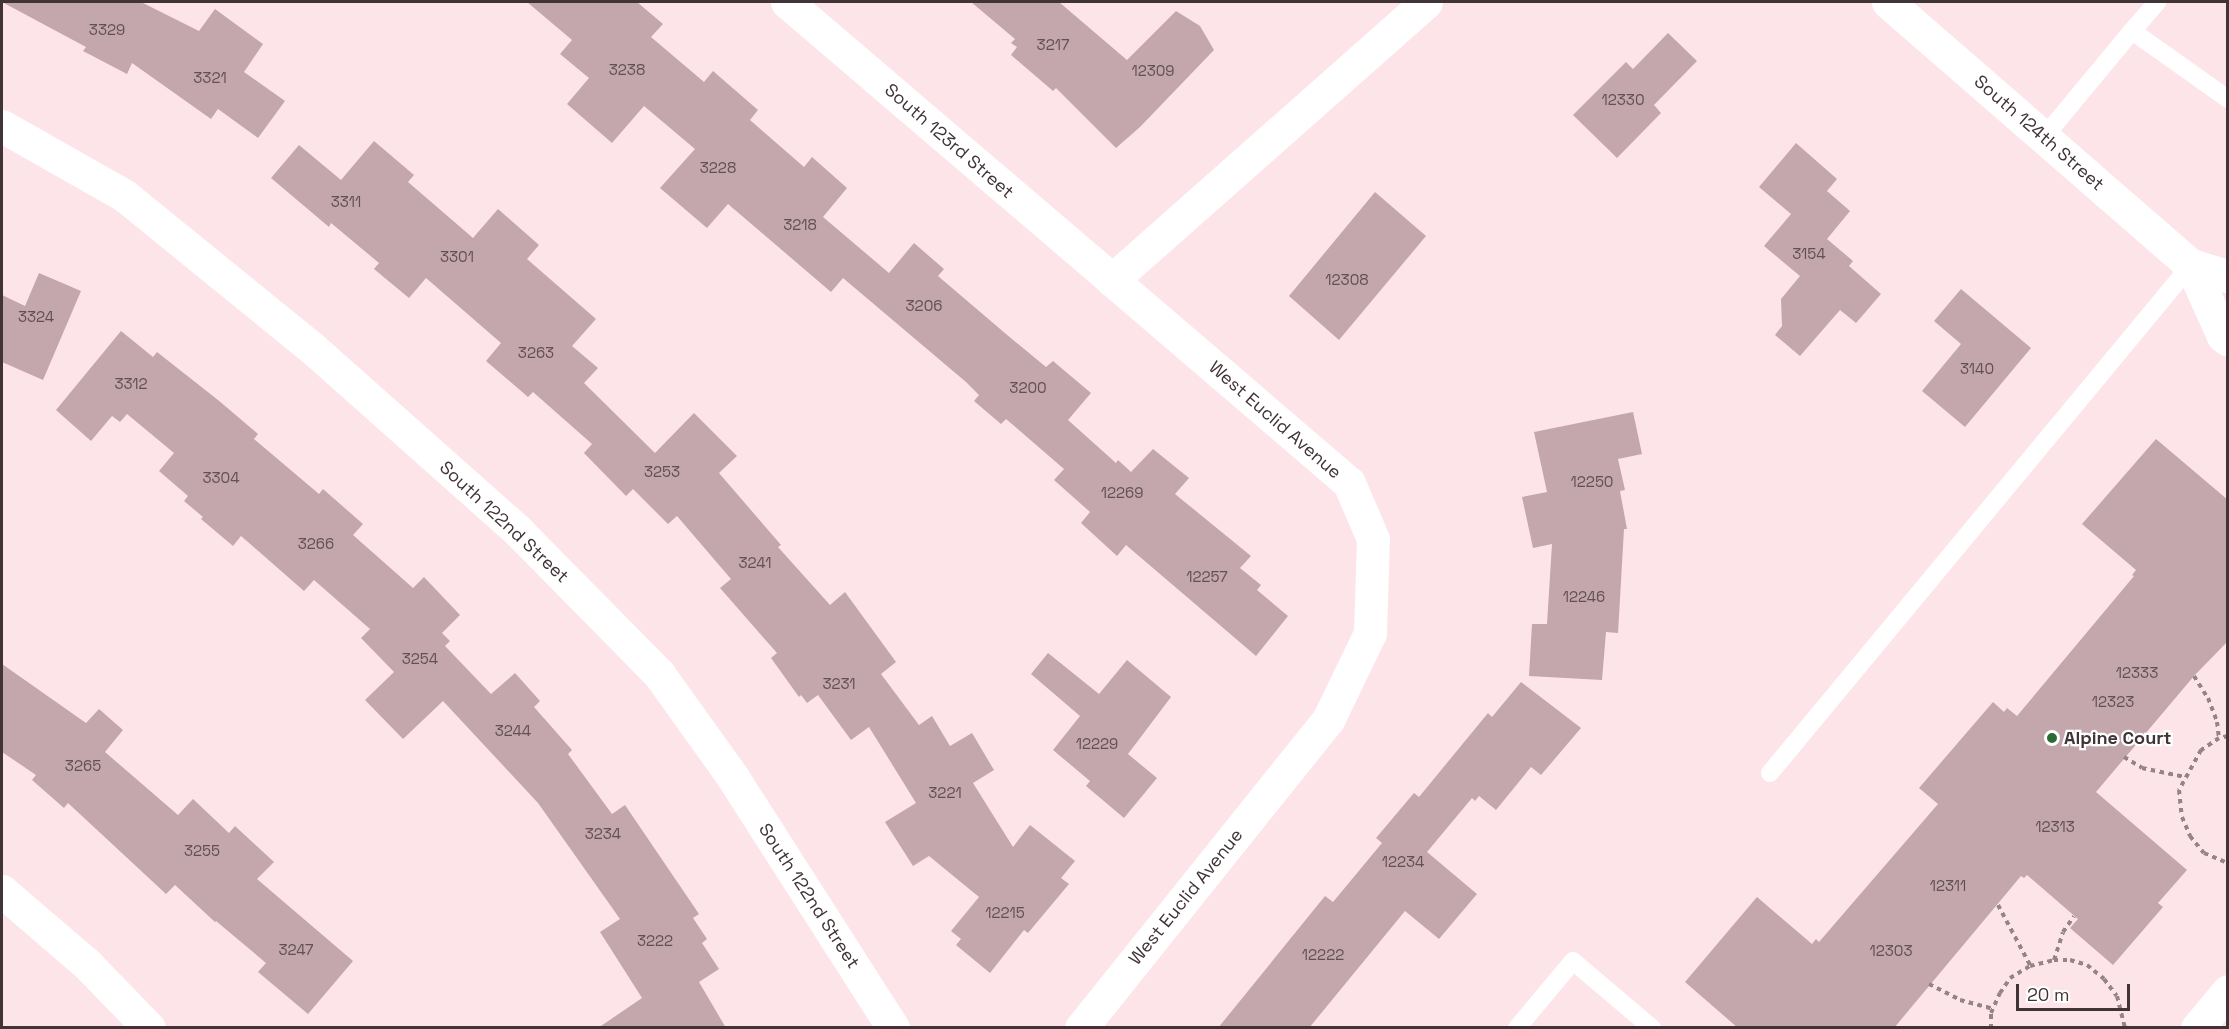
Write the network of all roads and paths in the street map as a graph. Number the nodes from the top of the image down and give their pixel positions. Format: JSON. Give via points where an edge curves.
{"nodes":[{"id":1,"x":787,"y":2,"type":"edge"},
{"id":2,"x":1426,"y":2,"type":"edge"},
{"id":3,"x":1888,"y":2,"type":"edge"},
{"id":4,"x":2157,"y":2,"type":"edge"},
{"id":5,"x":2132,"y":31,"type":"junction"},
{"id":6,"x":2224,"y":90,"type":"edge"},
{"id":7,"x":2,"y":126,"type":"edge"},
{"id":8,"x":2044,"y":137,"type":"junction"},
{"id":9,"x":2191,"y":264,"type":"junction"},
{"id":10,"x":2228,"y":276,"type":"edge"},
{"id":11,"x":1112,"y":280,"type":"junction"},
{"id":12,"x":2228,"y":340,"type":"edge"},
{"id":13,"x":2194,"y":676,"type":"dead end"},
{"id":14,"x":2228,"y":736,"type":"edge"},
{"id":15,"x":2219,"y":738,"type":"junction"},
{"id":16,"x":2124,"y":758,"type":"dead end"},
{"id":17,"x":1770,"y":773,"type":"dead end"},
{"id":18,"x":2185,"y":777,"type":"junction"},
{"id":19,"x":2228,"y":863,"type":"edge"},
{"id":20,"x":7,"y":905,"type":"edge"},
{"id":21,"x":1998,"y":905,"type":"dead end"},
{"id":22,"x":2074,"y":916,"type":"dead end"},
{"id":23,"x":2054,"y":960,"type":"junction"},
{"id":24,"x":2030,"y":966,"type":"junction"},
{"id":25,"x":1929,"y":984,"type":"dead end"},
{"id":26,"x":2228,"y":991,"type":"edge"},
{"id":27,"x":1993,"y":1009,"type":"junction"},
{"id":28,"x":149,"y":1028,"type":"edge"},
{"id":29,"x":893,"y":1028,"type":"edge"},
{"id":30,"x":1081,"y":1028,"type":"edge"},
{"id":31,"x":1517,"y":1028,"type":"edge"},
{"id":32,"x":1652,"y":1028,"type":"edge"},
{"id":33,"x":1991,"y":1028,"type":"edge"},
{"id":34,"x":2125,"y":1028,"type":"edge"},
{"id":35,"x":2197,"y":1028,"type":"edge"}],
"edges":[{"from":1,"to":11,"type":"street","name":"South 123rd Street"},
{"from":2,"to":11,"type":"street"},
{"from":3,"to":8,"type":"street","name":"South 124th Street"},
{"from":4,"to":5,"type":"lane"},
{"from":5,"to":6,"type":"lane"},
{"from":5,"to":8,"type":"lane"},
{"from":7,"to":29,"type":"street","name":"South 122nd Street","via":[[125,196],[311,347],[535,548],[659,674],[732,776]]},
{"from":8,"to":9,"type":"street","name":"South 124th Street"},
{"from":9,"to":10,"type":"street","name":"South 124th Street"},
{"from":9,"to":12,"type":"street","name":"South 124th Street"},
{"from":9,"to":17,"type":"lane"},
{"from":11,"to":30,"type":"street","name":"West Euclid Avenue","via":[[1349,483],[1373,539],[1370,633],[1328,720]]},
{"from":13,"to":15,"type":"path","via":[[2208,698]]},
{"from":14,"to":15,"type":"path"},
{"from":15,"to":18,"type":"path","via":[[2201,750]]},
{"from":16,"to":18,"type":"path","via":[[2142,768]]},
{"from":18,"to":19,"type":"path","via":[[2179,790],[2182,817],[2190,836],[2204,853]]},
{"from":20,"to":28,"type":"street","via":[[87,964]]},
{"from":21,"to":24,"type":"path"},
{"from":22,"to":23,"type":"path","via":[[2062,933]]},
{"from":23,"to":24,"type":"path"},
{"from":23,"to":34,"type":"path","via":[[2087,965],[2104,979],[2117,996]]},
{"from":24,"to":27,"type":"path","via":[[2010,978]]},
{"from":25,"to":27,"type":"path","via":[[1960,1000]]},
{"from":26,"to":35,"type":"street"},
{"from":27,"to":33,"type":"path"},
{"from":31,"to":32,"type":"lane","via":[[1573,961]]}]}
